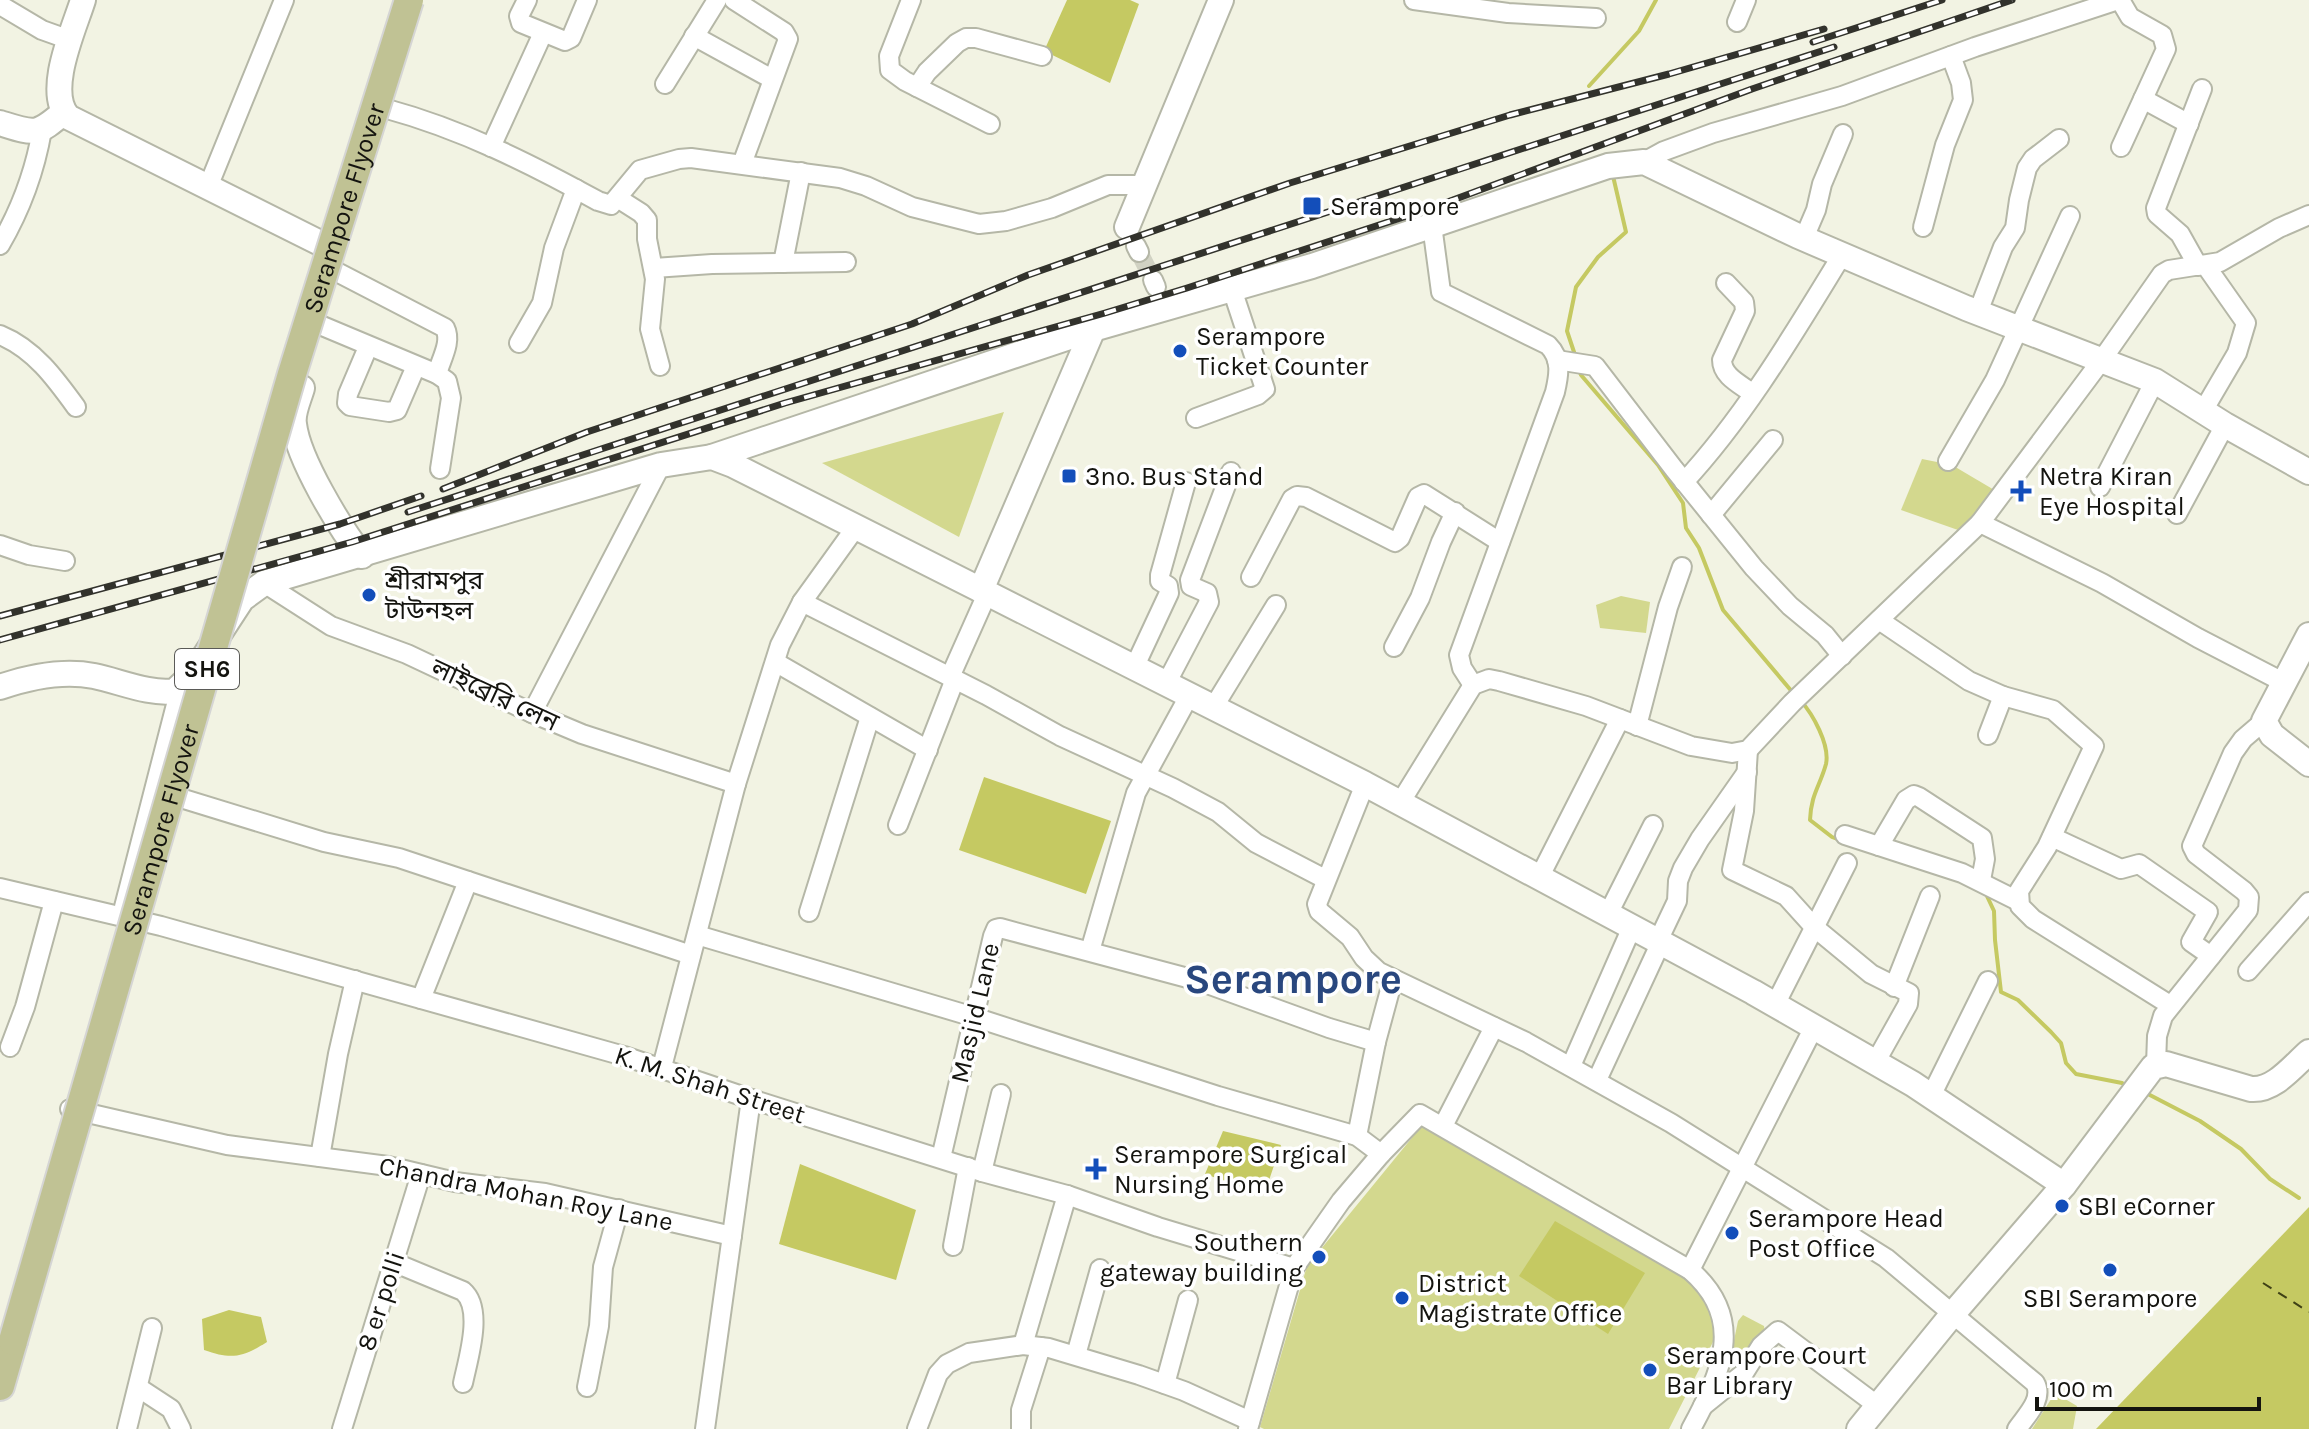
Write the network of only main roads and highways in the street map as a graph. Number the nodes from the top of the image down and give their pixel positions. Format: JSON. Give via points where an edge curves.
{"nodes":[{"id":1,"x":409,"y":0,"type":"edge"},
{"id":2,"x":5,"y":1338,"type":"edge"},
{"id":3,"x":0,"y":1386,"type":"edge"}],
"edges":[{"from":1,"to":2,"type":"main road","name":"Serampore Flyover","number":"SH6","bridge":true},
{"from":2,"to":3,"type":"main road","number":"SH6"}]}
